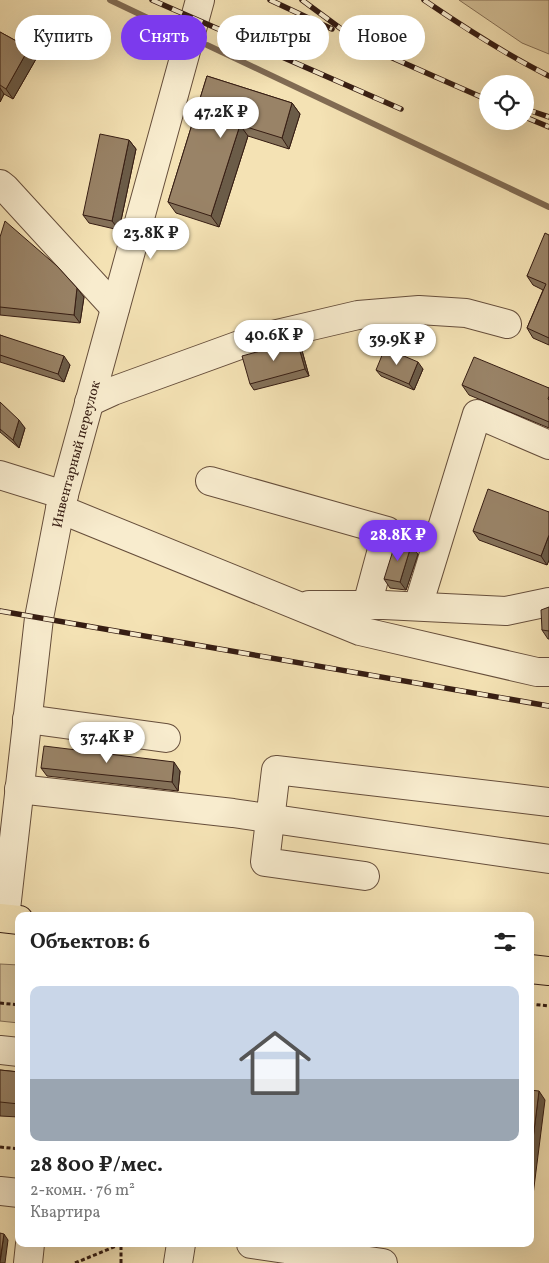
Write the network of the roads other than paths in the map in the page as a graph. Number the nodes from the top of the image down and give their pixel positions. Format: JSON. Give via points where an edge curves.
{"nodes":[{"id":1,"x":200,"y":0,"type":"edge"},
{"id":2,"x":0,"y":184,"type":"edge"},
{"id":3,"x":115,"y":308,"type":"junction"},
{"id":4,"x":507,"y":324,"type":"dead end"},
{"id":5,"x":89,"y":402,"type":"junction"},
{"id":6,"x":549,"y":445,"type":"edge"},
{"id":7,"x":0,"y":476,"type":"edge"},
{"id":8,"x":210,"y":481,"type":"dead end"},
{"id":9,"x":62,"y":502,"type":"junction"},
{"id":10,"x":549,"y":602,"type":"edge"},
{"id":11,"x":295,"y":605,"type":"junction"},
{"id":12,"x":367,"y":605,"type":"junction"},
{"id":13,"x":418,"y":606,"type":"junction"},
{"id":14,"x":549,"y":672,"type":"edge"},
{"id":15,"x":27,"y":720,"type":"junction"},
{"id":16,"x":166,"y":738,"type":"dead end"},
{"id":17,"x":20,"y":789,"type":"junction"},
{"id":18,"x":549,"y":802,"type":"edge"},
{"id":19,"x":270,"y":818,"type":"junction"},
{"id":20,"x":549,"y":859,"type":"edge"},
{"id":21,"x":365,"y":876,"type":"dead end"},
{"id":22,"x":8,"y":918,"type":"edge"},
{"id":23,"x":534,"y":969,"type":"edge"},
{"id":24,"x":549,"y":971,"type":"edge"},
{"id":25,"x":0,"y":1050,"type":"edge"},
{"id":26,"x":15,"y":1052,"type":"edge"},
{"id":27,"x":0,"y":1191,"type":"edge"},
{"id":28,"x":15,"y":1193,"type":"edge"},
{"id":29,"x":30,"y":1247,"type":"edge"},
{"id":30,"x":181,"y":1247,"type":"edge"},
{"id":31,"x":263,"y":1247,"type":"edge"},
{"id":32,"x":305,"y":1257,"type":"edge"},
{"id":33,"x":28,"y":1263,"type":"edge"},
{"id":34,"x":178,"y":1263,"type":"edge"},
{"id":35,"x":382,"y":1263,"type":"edge"}],
"edges":[{"from":1,"to":3,"type":"street","name":"Инвентарный переулок"},
{"from":2,"to":3,"type":"street"},
{"from":3,"to":5,"type":"street","name":"Инвентарный переулок"},
{"from":4,"to":5,"type":"street","via":[[466,313],[419,310],[358,315],[256,339]]},
{"from":5,"to":9,"type":"street","name":"Инвентарный переулок"},
{"from":6,"to":13,"type":"street","via":[[476,414]]},
{"from":7,"to":9,"type":"street"},
{"from":8,"to":12,"type":"street","via":[[386,531]]},
{"from":9,"to":11,"type":"street"},
{"from":9,"to":15,"type":"street","name":"Инвентарный переулок","via":[[39,618]]},
{"from":10,"to":13,"type":"street","via":[[506,611]]},
{"from":11,"to":12,"type":"street"},
{"from":11,"to":14,"type":"street","via":[[360,631],[537,672]]},
{"from":12,"to":13,"type":"street"},
{"from":15,"to":16,"type":"street"},
{"from":15,"to":17,"type":"street","name":"Инвентарный переулок"},
{"from":17,"to":19,"type":"street"},
{"from":17,"to":22,"type":"street","name":"Инвентарный переулок"},
{"from":18,"to":19,"type":"street","via":[[276,770]]},
{"from":19,"to":20,"type":"street"},
{"from":19,"to":21,"type":"street","via":[[265,862]]},
{"from":23,"to":24,"type":"main road"},
{"from":25,"to":26,"type":"street"},
{"from":27,"to":28,"type":"street"},
{"from":29,"to":33,"type":"street"},
{"from":30,"to":34,"type":"street"},
{"from":31,"to":32,"type":"street"},
{"from":32,"to":35,"type":"street"}]}
